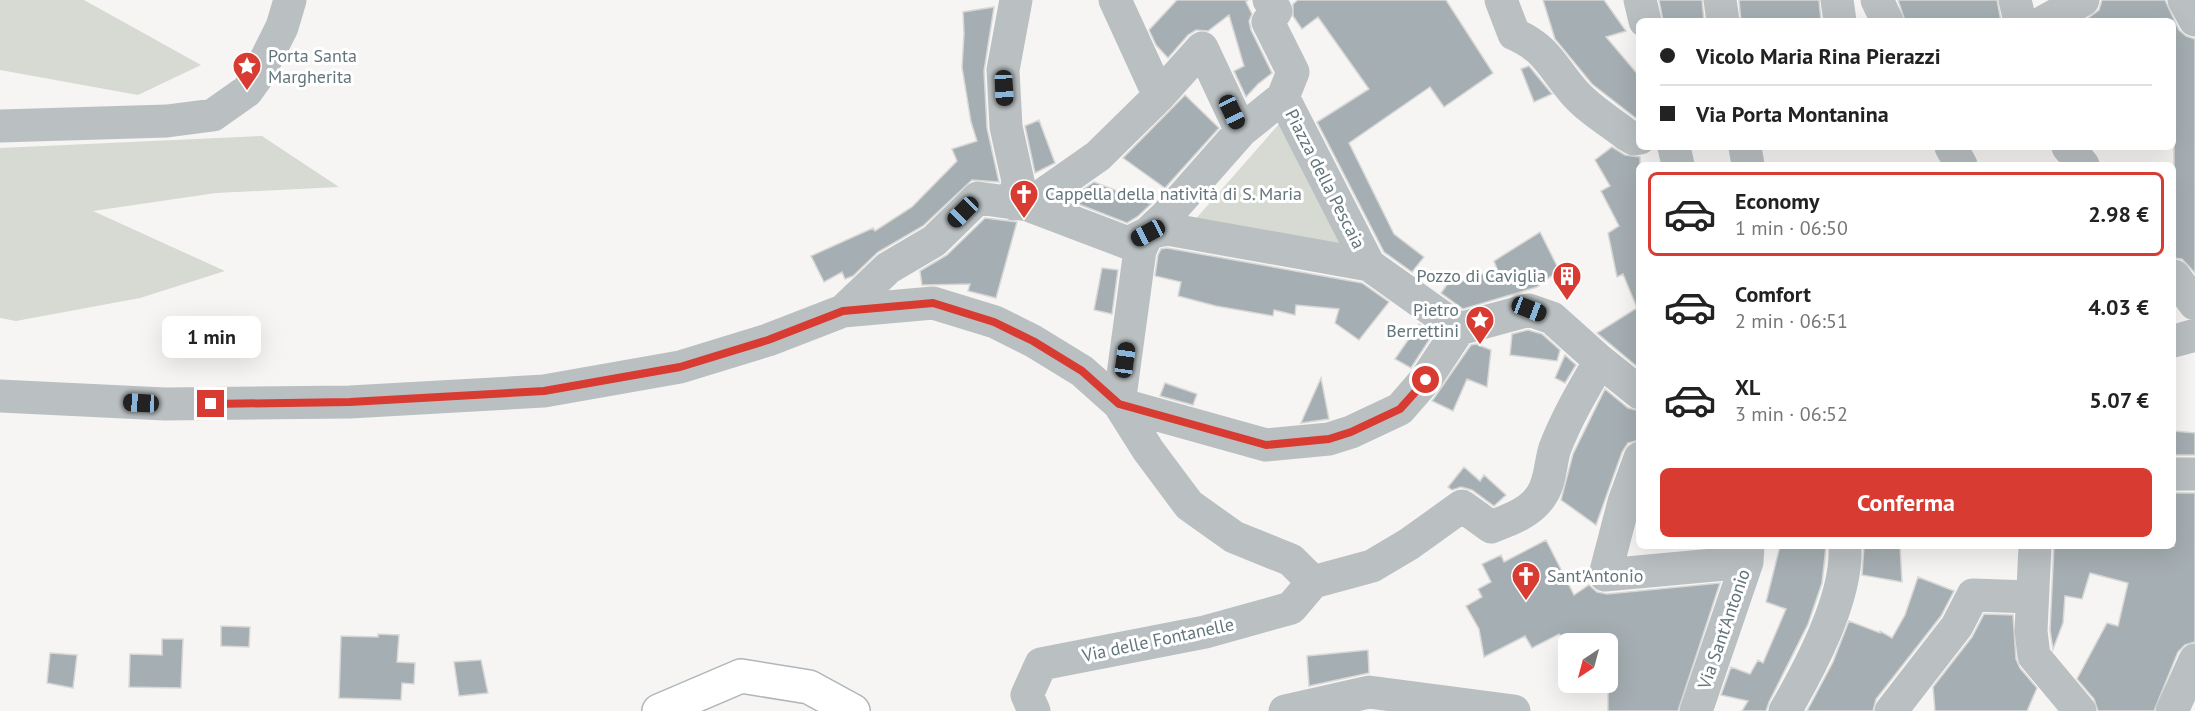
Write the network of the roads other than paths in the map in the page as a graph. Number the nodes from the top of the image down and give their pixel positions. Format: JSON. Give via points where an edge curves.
{"nodes":[{"id":1,"x":290,"y":0,"type":"edge"},
{"id":2,"x":1016,"y":0,"type":"edge"},
{"id":3,"x":1115,"y":0,"type":"edge"},
{"id":4,"x":1501,"y":0,"type":"edge"},
{"id":5,"x":1640,"y":0,"type":"edge"},
{"id":6,"x":1720,"y":0,"type":"edge"},
{"id":7,"x":1837,"y":0,"type":"edge"},
{"id":8,"x":1876,"y":0,"type":"edge"},
{"id":9,"x":2015,"y":0,"type":"edge"},
{"id":10,"x":2084,"y":0,"type":"edge"},
{"id":11,"x":2184,"y":0,"type":"edge"},
{"id":12,"x":1275,"y":2,"type":"edge"},
{"id":13,"x":1644,"y":18,"type":"edge"},
{"id":14,"x":1723,"y":18,"type":"edge"},
{"id":15,"x":1840,"y":18,"type":"edge"},
{"id":16,"x":1885,"y":18,"type":"edge"},
{"id":17,"x":2019,"y":18,"type":"edge"},
{"id":18,"x":2051,"y":18,"type":"edge"},
{"id":19,"x":2195,"y":20,"type":"edge"},
{"id":20,"x":1159,"y":96,"type":"junction"},
{"id":21,"x":1283,"y":97,"type":"junction"},
{"id":22,"x":0,"y":126,"type":"edge"},
{"id":23,"x":1241,"y":131,"type":"junction"},
{"id":24,"x":1636,"y":139,"type":"edge"},
{"id":25,"x":2070,"y":150,"type":"edge"},
{"id":26,"x":2080,"y":162,"type":"edge"},
{"id":27,"x":1021,"y":205,"type":"junction"},
{"id":28,"x":1148,"y":233,"type":"junction"},
{"id":29,"x":1369,"y":265,"type":"junction"},
{"id":30,"x":2176,"y":279,"type":"edge"},
{"id":31,"x":2195,"y":304,"type":"edge"},
{"id":32,"x":843,"y":311,"type":"junction"},
{"id":33,"x":1459,"y":328,"type":"junction"},
{"id":34,"x":2195,"y":335,"type":"edge"},
{"id":35,"x":2176,"y":340,"type":"edge"},
{"id":36,"x":1600,"y":361,"type":"junction"},
{"id":37,"x":1636,"y":390,"type":"edge"},
{"id":38,"x":0,"y":396,"type":"edge"},
{"id":39,"x":1119,"y":404,"type":"junction"},
{"id":40,"x":1636,"y":469,"type":"edge"},
{"id":41,"x":2176,"y":474,"type":"edge"},
{"id":42,"x":2195,"y":474,"type":"edge"},
{"id":43,"x":1845,"y":549,"type":"edge"},
{"id":44,"x":2035,"y":549,"type":"edge"},
{"id":45,"x":1747,"y":554,"type":"edge"},
{"id":46,"x":1313,"y":582,"type":"junction"},
{"id":47,"x":2031,"y":597,"type":"junction"},
{"id":48,"x":2195,"y":660,"type":"edge"},
{"id":49,"x":659,"y":711,"type":"edge"},
{"id":50,"x":853,"y":711,"type":"edge"},
{"id":51,"x":1034,"y":711,"type":"edge"},
{"id":52,"x":1285,"y":711,"type":"edge"},
{"id":53,"x":1514,"y":711,"type":"edge"},
{"id":54,"x":1696,"y":711,"type":"edge"},
{"id":55,"x":1785,"y":711,"type":"edge"},
{"id":56,"x":1891,"y":711,"type":"edge"},
{"id":57,"x":2080,"y":711,"type":"edge"},
{"id":58,"x":2172,"y":711,"type":"edge"}],
"edges":[{"from":1,"to":22,"type":"street","via":[[282,27],[257,77],[247,91],[213,115],[167,121]]},
{"from":2,"to":27,"type":"street","via":[[1003,70],[1006,127]]},
{"from":3,"to":20,"type":"street"},
{"from":4,"to":24,"type":"street","via":[[1514,34],[1533,42],[1574,92]]},
{"from":5,"to":13,"type":"street"},
{"from":6,"to":14,"type":"street"},
{"from":7,"to":15,"type":"street"},
{"from":8,"to":16,"type":"street"},
{"from":9,"to":17,"type":"street"},
{"from":10,"to":18,"type":"street"},
{"from":11,"to":19,"type":"street"},
{"from":12,"to":21,"type":"street","via":[[1276,11],[1268,22],[1293,72]]},
{"from":20,"to":23,"type":"street","via":[[1202,48]]},
{"from":20,"to":27,"type":"street","via":[[1098,156]]},
{"from":21,"to":23,"type":"street","name":"Piazza della Pescaia"},
{"from":21,"to":29,"type":"street","name":"Piazza della Pescaia"},
{"from":23,"to":28,"type":"street","name":"Piazza della Pescaia"},
{"from":25,"to":26,"type":"street"},
{"from":27,"to":28,"type":"street","via":[[1128,243]]},
{"from":27,"to":32,"type":"street","via":[[978,198],[934,241],[888,268]]},
{"from":28,"to":29,"type":"street","name":"Piazza della Pescaia","via":[[1167,229]]},
{"from":28,"to":39,"type":"street","via":[[1140,250]]},
{"from":29,"to":33,"type":"street"},
{"from":30,"to":31,"type":"street"},
{"from":32,"to":38,"type":"street","via":[[768,340],[680,367],[544,391],[350,402],[165,404]]},
{"from":32,"to":39,"type":"street","via":[[933,303],[994,322],[1082,371]]},
{"from":33,"to":36,"type":"street","via":[[1529,309],[1552,318]]},
{"from":33,"to":39,"type":"street","via":[[1426,380],[1400,409],[1329,439],[1266,445]]},
{"from":34,"to":35,"type":"street"},
{"from":36,"to":37,"type":"street"},
{"from":36,"to":46,"type":"street","via":[[1569,413],[1541,497],[1519,516],[1491,527],[1462,506],[1372,566]]},
{"from":39,"to":46,"type":"street","via":[[1189,505],[1234,537],[1291,560]]},
{"from":40,"to":45,"type":"street","via":[[1605,575]]},
{"from":41,"to":42,"type":"street"},
{"from":43,"to":55,"type":"street","via":[[1840,584],[1827,627],[1814,661]]},
{"from":44,"to":47,"type":"street"},
{"from":45,"to":54,"type":"street","name":"Via Sant'Antonio"},
{"from":46,"to":51,"type":"street","name":"Via delle Fontanelle","via":[[1291,608],[1205,632],[1041,664],[1027,695]]},
{"from":47,"to":56,"type":"street","via":[[1973,595],[1957,627]]},
{"from":47,"to":57,"type":"street","via":[[2034,656]]},
{"from":48,"to":58,"type":"street"},
{"from":49,"to":50,"type":"main road","via":[[741,676],[809,687]]},
{"from":52,"to":53,"type":"street","via":[[1370,692]]}]}
